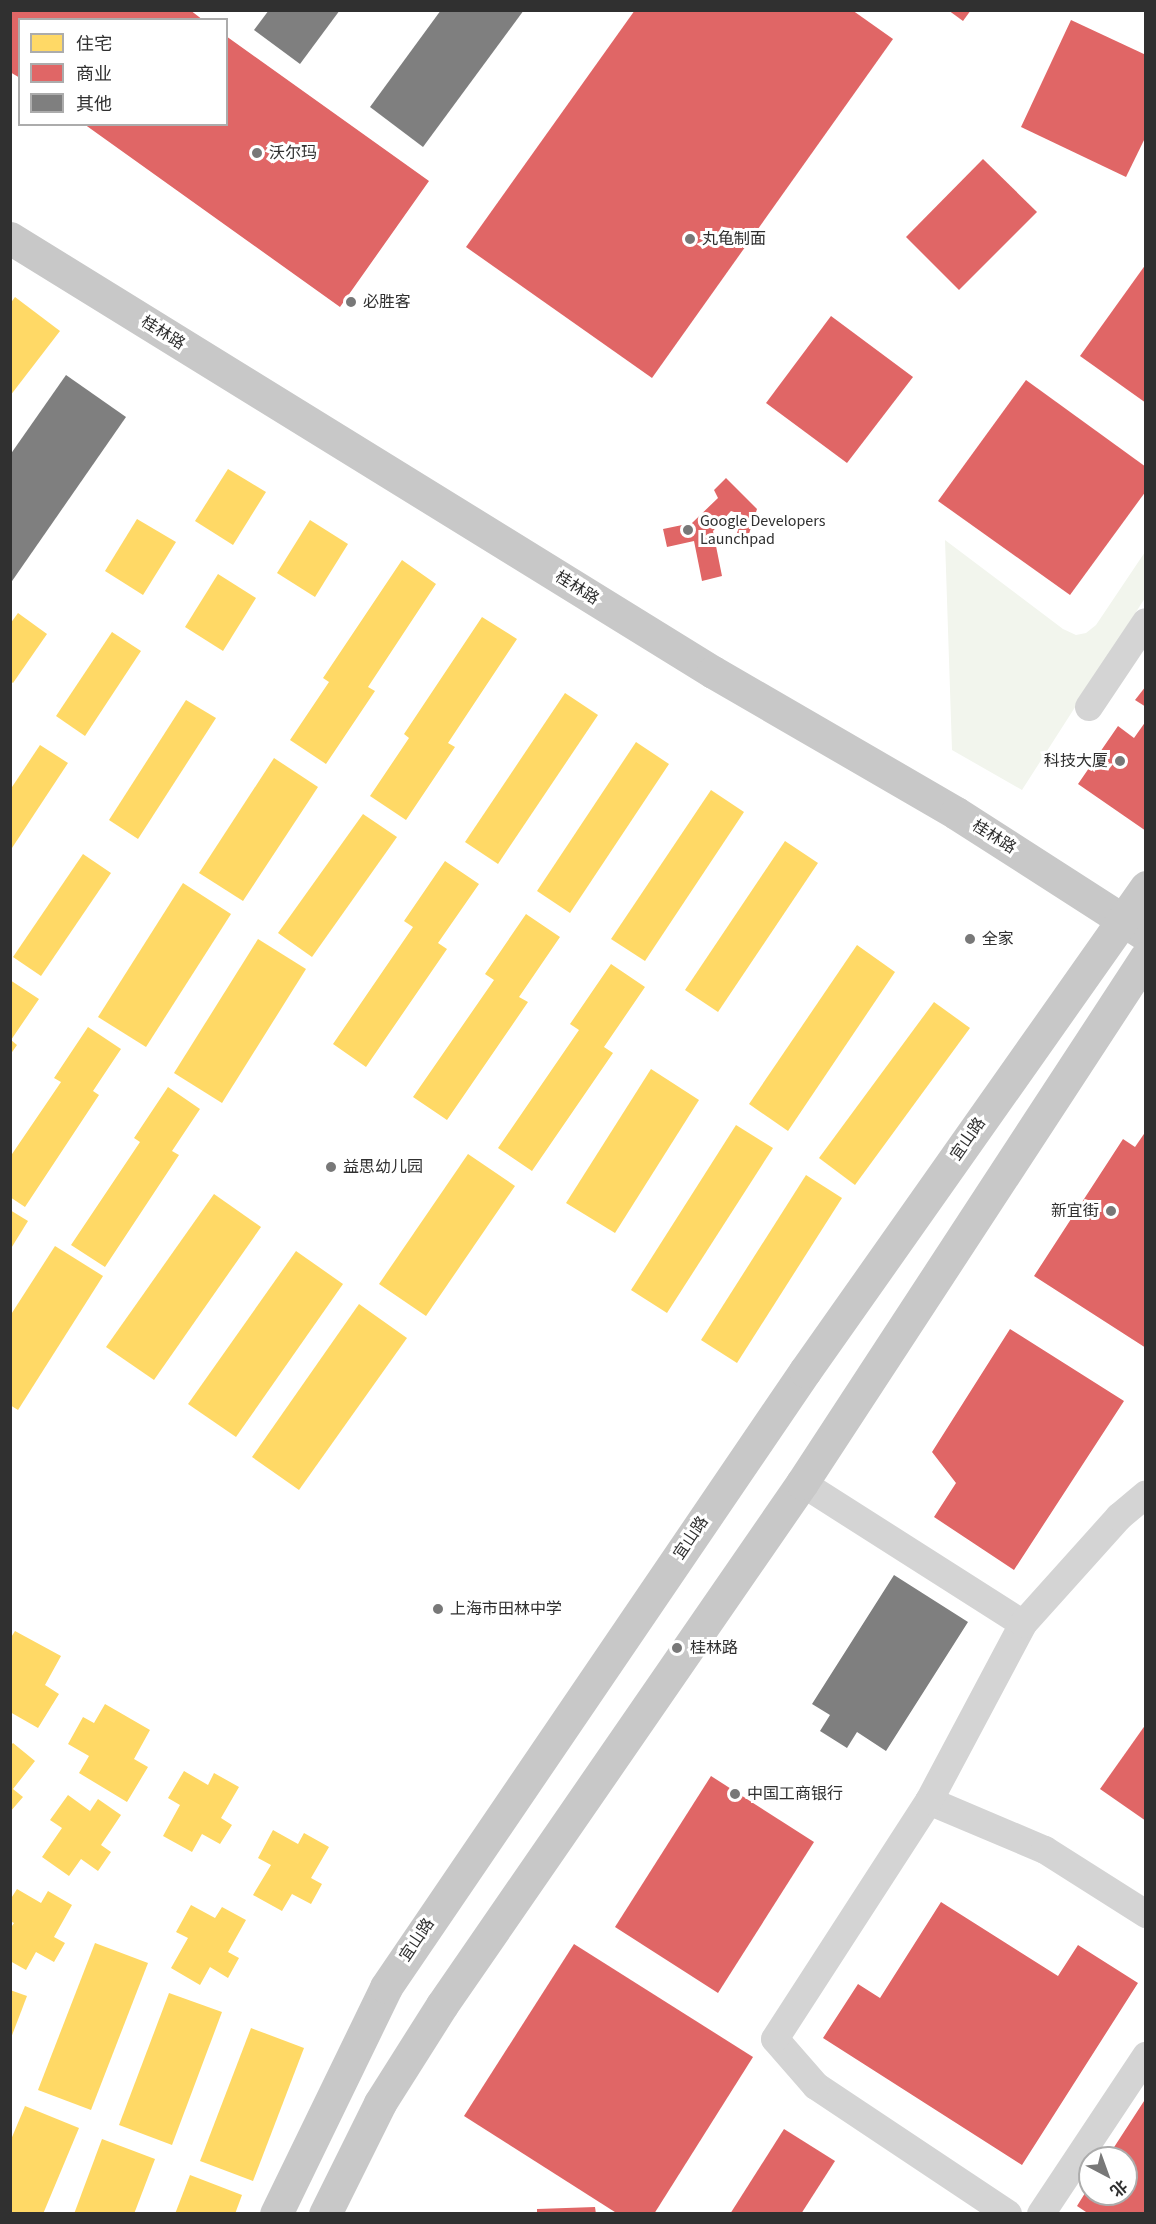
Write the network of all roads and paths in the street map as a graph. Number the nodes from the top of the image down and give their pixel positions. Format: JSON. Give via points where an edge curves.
{"nodes":[{"id":1,"x":10,"y":238,"type":"edge"},
{"id":2,"x":1146,"y":622,"type":"edge"},
{"id":3,"x":1089,"y":707,"type":"dead end"},
{"id":4,"x":1146,"y":887,"type":"edge"},
{"id":5,"x":1134,"y":927,"type":"edge"},
{"id":6,"x":1146,"y":957,"type":"edge"},
{"id":7,"x":802,"y":1483,"type":"junction"},
{"id":8,"x":1146,"y":1494,"type":"edge"},
{"id":9,"x":1023,"y":1624,"type":"junction"},
{"id":10,"x":929,"y":1802,"type":"junction"},
{"id":11,"x":1146,"y":1914,"type":"edge"},
{"id":12,"x":1146,"y":2056,"type":"edge"},
{"id":13,"x":276,"y":2214,"type":"edge"},
{"id":14,"x":326,"y":2214,"type":"edge"},
{"id":15,"x":1008,"y":2214,"type":"edge"},
{"id":16,"x":1041,"y":2214,"type":"edge"}],
"edges":[{"from":1,"to":5,"type":"main road","name":"桂林路","via":[[713,672],[956,813]]},
{"from":2,"to":3,"type":"lane"},
{"from":4,"to":5,"type":"main road","name":"宜山路"},
{"from":5,"to":13,"type":"main road","name":"宜山路","via":[[805,1371],[386,1987]]},
{"from":6,"to":7,"type":"main road"},
{"from":7,"to":9,"type":"lane"},
{"from":7,"to":14,"type":"main road","via":[[442,2005],[380,2103]]},
{"from":8,"to":9,"type":"lane","via":[[1119,1517]]},
{"from":9,"to":10,"type":"lane"},
{"from":10,"to":11,"type":"lane","via":[[1045,1850]]},
{"from":10,"to":15,"type":"lane","via":[[775,2039],[816,2086]]},
{"from":12,"to":16,"type":"lane"}]}
